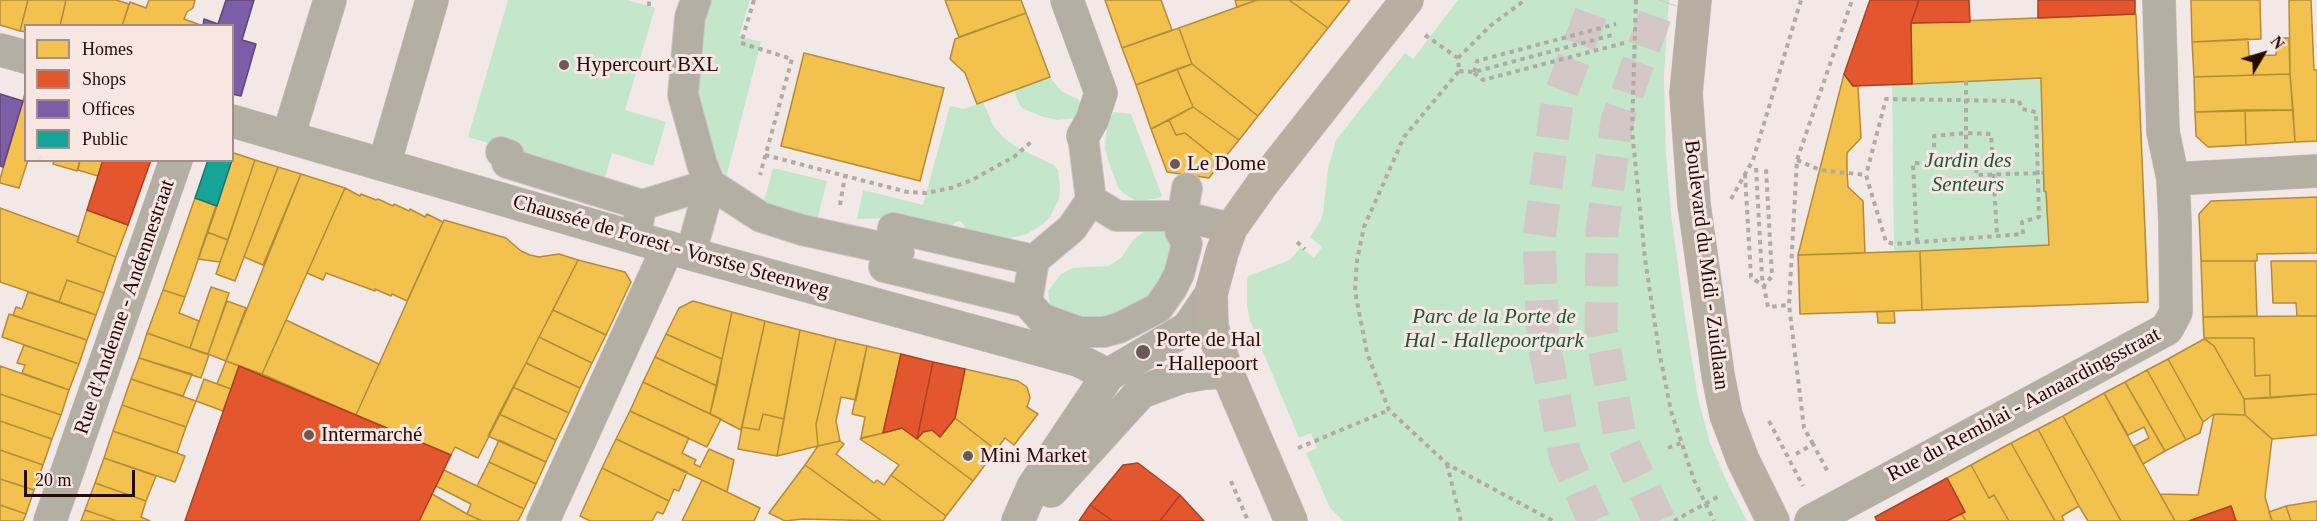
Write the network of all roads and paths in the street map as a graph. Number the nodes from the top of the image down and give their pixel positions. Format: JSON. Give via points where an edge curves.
{"nodes":[{"id":1,"x":330,"y":0,"type":"edge"},
{"id":2,"x":432,"y":0,"type":"edge"},
{"id":3,"x":649,"y":0,"type":"edge"},
{"id":4,"x":754,"y":0,"type":"edge"},
{"id":5,"x":1067,"y":0,"type":"edge"},
{"id":6,"x":1525,"y":0,"type":"edge"},
{"id":7,"x":1636,"y":0,"type":"edge"},
{"id":8,"x":1695,"y":0,"type":"edge"},
{"id":9,"x":1801,"y":0,"type":"edge"},
{"id":10,"x":1852,"y":0,"type":"edge"},
{"id":11,"x":2159,"y":0,"type":"edge"},
{"id":12,"x":692,"y":1,"type":"edge"},
{"id":13,"x":649,"y":6,"type":"dead end"},
{"id":14,"x":1412,"y":14,"type":"edge"},
{"id":15,"x":1616,"y":24,"type":"dead end"},
{"id":16,"x":1616,"y":34,"type":"dead end"},
{"id":17,"x":1624,"y":43,"type":"dead end"},
{"id":18,"x":0,"y":50,"type":"edge"},
{"id":19,"x":24,"y":56,"type":"edge"},
{"id":20,"x":1458,"y":58,"type":"junction"},
{"id":21,"x":1459,"y":71,"type":"junction"},
{"id":22,"x":1474,"y":72,"type":"junction"},
{"id":23,"x":1966,"y":81,"type":"dead end"},
{"id":24,"x":1966,"y":101,"type":"junction"},
{"id":25,"x":234,"y":122,"type":"edge"},
{"id":26,"x":1966,"y":132,"type":"junction"},
{"id":27,"x":1083,"y":136,"type":"joint"},
{"id":28,"x":288,"y":137,"type":"junction"},
{"id":29,"x":1031,"y":142,"type":"dead end"},
{"id":30,"x":501,"y":152,"type":"dead end"},
{"id":31,"x":765,"y":155,"type":"junction"},
{"id":32,"x":1797,"y":160,"type":"junction"},
{"id":33,"x":175,"y":162,"type":"edge"},
{"id":34,"x":384,"y":165,"type":"junction"},
{"id":35,"x":1756,"y":168,"type":"dead end"},
{"id":36,"x":1745,"y":169,"type":"dead end"},
{"id":37,"x":1766,"y":169,"type":"dead end"},
{"id":38,"x":2317,"y":171,"type":"edge"},
{"id":39,"x":2040,"y":173,"type":"junction"},
{"id":40,"x":1866,"y":175,"type":"junction"},
{"id":41,"x":1993,"y":175,"type":"junction"},
{"id":42,"x":845,"y":176,"type":"junction"},
{"id":43,"x":2173,"y":179,"type":"junction"},
{"id":44,"x":710,"y":184,"type":"junction"},
{"id":45,"x":1091,"y":200,"type":"junction"},
{"id":46,"x":1730,"y":202,"type":"dead end"},
{"id":47,"x":751,"y":206,"type":"junction"},
{"id":48,"x":1189,"y":215,"type":"junction"},
{"id":49,"x":835,"y":228,"type":"junction"},
{"id":50,"x":1231,"y":228,"type":"junction"},
{"id":51,"x":1997,"y":236,"type":"junction"},
{"id":52,"x":1296,"y":242,"type":"dead end"},
{"id":53,"x":1917,"y":242,"type":"junction"},
{"id":54,"x":681,"y":244,"type":"junction"},
{"id":55,"x":1305,"y":249,"type":"dead end"},
{"id":56,"x":894,"y":250,"type":"junction"},
{"id":57,"x":1034,"y":260,"type":"junction"},
{"id":58,"x":1764,"y":286,"type":"junction"},
{"id":59,"x":1211,"y":294,"type":"junction"},
{"id":60,"x":1789,"y":305,"type":"junction"},
{"id":61,"x":1035,"y":319,"type":"junction"},
{"id":62,"x":1227,"y":372,"type":"junction"},
{"id":63,"x":1108,"y":375,"type":"junction"},
{"id":64,"x":1389,"y":410,"type":"junction"},
{"id":65,"x":1765,"y":413,"type":"dead end"},
{"id":66,"x":1109,"y":426,"type":"junction"},
{"id":67,"x":1681,"y":443,"type":"junction"},
{"id":68,"x":1813,"y":444,"type":"junction"},
{"id":69,"x":1297,"y":448,"type":"dead end"},
{"id":70,"x":1668,"y":448,"type":"dead end"},
{"id":71,"x":1796,"y":454,"type":"dead end"},
{"id":72,"x":1447,"y":464,"type":"junction"},
{"id":73,"x":1752,"y":478,"type":"junction"},
{"id":74,"x":1832,"y":480,"type":"dead end"},
{"id":75,"x":1231,"y":481,"type":"dead end"},
{"id":76,"x":1705,"y":504,"type":"junction"},
{"id":77,"x":1815,"y":519,"type":"edge"},
{"id":78,"x":1018,"y":520,"type":"edge"},
{"id":79,"x":50,"y":521,"type":"edge"},
{"id":80,"x":543,"y":521,"type":"edge"},
{"id":81,"x":1248,"y":521,"type":"edge"},
{"id":82,"x":1291,"y":521,"type":"edge"},
{"id":83,"x":1461,"y":521,"type":"edge"},
{"id":84,"x":1552,"y":521,"type":"edge"},
{"id":85,"x":1674,"y":521,"type":"edge"},
{"id":86,"x":1714,"y":521,"type":"edge"},
{"id":87,"x":1773,"y":521,"type":"edge"}],
"edges":[{"from":1,"to":28,"type":"street"},
{"from":2,"to":34,"type":"street"},
{"from":3,"to":13,"type":"path"},
{"from":4,"to":31,"type":"path","via":[[741,44],[792,59]]},
{"from":5,"to":27,"type":"street","via":[[1101,93]]},
{"from":6,"to":20,"type":"path","via":[[1490,26]]},
{"from":7,"to":67,"type":"path","via":[[1632,130],[1637,192],[1659,351]]},
{"from":8,"to":73,"type":"main road","name":"Boulevard du Midi - Zuidlaan","via":[[1686,93],[1694,204],[1726,415]]},
{"from":9,"to":46,"type":"path","via":[[1753,160]]},
{"from":10,"to":32,"type":"path"},
{"from":11,"to":43,"type":"street","name":"Rue du Remblai - Aanaardingsstraat","via":[[2163,132]]},
{"from":12,"to":44,"type":"street","via":[[683,95]]},
{"from":14,"to":20,"type":"path"},
{"from":14,"to":50,"type":"main road","via":[[1276,166]]},
{"from":15,"to":22,"type":"path","via":[[1477,61]]},
{"from":16,"to":22,"type":"path"},
{"from":17,"to":22,"type":"path","via":[[1483,80]]},
{"from":18,"to":19,"type":"street"},
{"from":20,"to":21,"type":"path"},
{"from":21,"to":22,"type":"path"},
{"from":21,"to":64,"type":"path","via":[[1404,137],[1370,210],[1357,260],[1359,320]]},
{"from":23,"to":24,"type":"path"},
{"from":24,"to":26,"type":"path"},
{"from":24,"to":39,"type":"path","via":[[2019,101],[2022,109],[2036,112]]},
{"from":24,"to":40,"type":"path","via":[[1886,99]]},
{"from":25,"to":28,"type":"street","name":"Chaussée de Forest - Vorstse Steenweg"},
{"from":26,"to":41,"type":"path","via":[[1991,134]]},
{"from":26,"to":41,"type":"path","via":[[1966,156],[1978,157],[1976,175]]},
{"from":26,"to":53,"type":"path","via":[[1934,136],[1934,165],[1913,163]]},
{"from":27,"to":45,"type":"street"},
{"from":28,"to":34,"type":"street","name":"Chaussée de Forest - Vorstse Steenweg"},
{"from":29,"to":42,"type":"path","via":[[1015,156],[972,180],[934,193],[908,192]]},
{"from":30,"to":44,"type":"street","via":[[509,154],[507,164],[565,177],[640,215]]},
{"from":31,"to":42,"type":"path"},
{"from":31,"to":47,"type":"path"},
{"from":32,"to":40,"type":"path","via":[[1820,170]]},
{"from":32,"to":60,"type":"path"},
{"from":33,"to":79,"type":"street","name":"Rue d'Andenne - Andennestraat"},
{"from":34,"to":54,"type":"street","name":"Chaussée de Forest - Vorstse Steenweg"},
{"from":35,"to":58,"type":"path"},
{"from":36,"to":58,"type":"path","via":[[1751,277]]},
{"from":37,"to":58,"type":"path","via":[[1772,276]]},
{"from":38,"to":43,"type":"street"},
{"from":39,"to":41,"type":"path"},
{"from":39,"to":51,"type":"path","via":[[2039,217],[2022,222],[2023,234]]},
{"from":40,"to":53,"type":"path","via":[[1886,242]]},
{"from":41,"to":51,"type":"path"},
{"from":42,"to":49,"type":"path"},
{"from":43,"to":77,"type":"street","name":"Rue du Remblai - Aanaardingsstraat","via":[[2176,312],[2167,329]]},
{"from":44,"to":47,"type":"street"},
{"from":44,"to":54,"type":"street"},
{"from":45,"to":48,"type":"street","via":[[1117,216]]},
{"from":45,"to":57,"type":"street","via":[[1072,228]]},
{"from":47,"to":49,"type":"street","via":[[761,217]]},
{"from":48,"to":50,"type":"street"},
{"from":48,"to":61,"type":"street","via":[[1179,274],[1161,314],[1104,332],[1080,332]]},
{"from":49,"to":56,"type":"street"},
{"from":50,"to":59,"type":"main road"},
{"from":51,"to":53,"type":"path"},
{"from":52,"to":55,"type":"path"},
{"from":54,"to":63,"type":"street","name":"Chaussée de Forest - Vorstse Steenweg","via":[[1078,360]]},
{"from":54,"to":80,"type":"street"},
{"from":56,"to":57,"type":"street","via":[[893,228]]},
{"from":56,"to":61,"type":"street","via":[[884,267]]},
{"from":57,"to":61,"type":"street"},
{"from":58,"to":60,"type":"path","via":[[1768,307]]},
{"from":59,"to":62,"type":"main road","via":[[1212,327]]},
{"from":59,"to":63,"type":"street","via":[[1188,328]]},
{"from":60,"to":68,"type":"path","via":[[1804,428]]},
{"from":62,"to":66,"type":"street","via":[[1182,377],[1141,392]]},
{"from":62,"to":82,"type":"main road"},
{"from":63,"to":66,"type":"street","via":[[1121,395]]},
{"from":63,"to":78,"type":"street","via":[[1033,487]]},
{"from":64,"to":69,"type":"path"},
{"from":64,"to":72,"type":"path"},
{"from":65,"to":77,"type":"path"},
{"from":66,"to":78,"type":"street","via":[[1046,497]]},
{"from":67,"to":70,"type":"path"},
{"from":67,"to":76,"type":"path"},
{"from":68,"to":71,"type":"path"},
{"from":68,"to":74,"type":"path"},
{"from":72,"to":83,"type":"path"},
{"from":72,"to":84,"type":"path"},
{"from":73,"to":76,"type":"path"},
{"from":73,"to":87,"type":"main road","name":"Boulevard du Midi - Zuidlaan"},
{"from":75,"to":81,"type":"path"},
{"from":76,"to":85,"type":"path"},
{"from":76,"to":86,"type":"path"}]}
